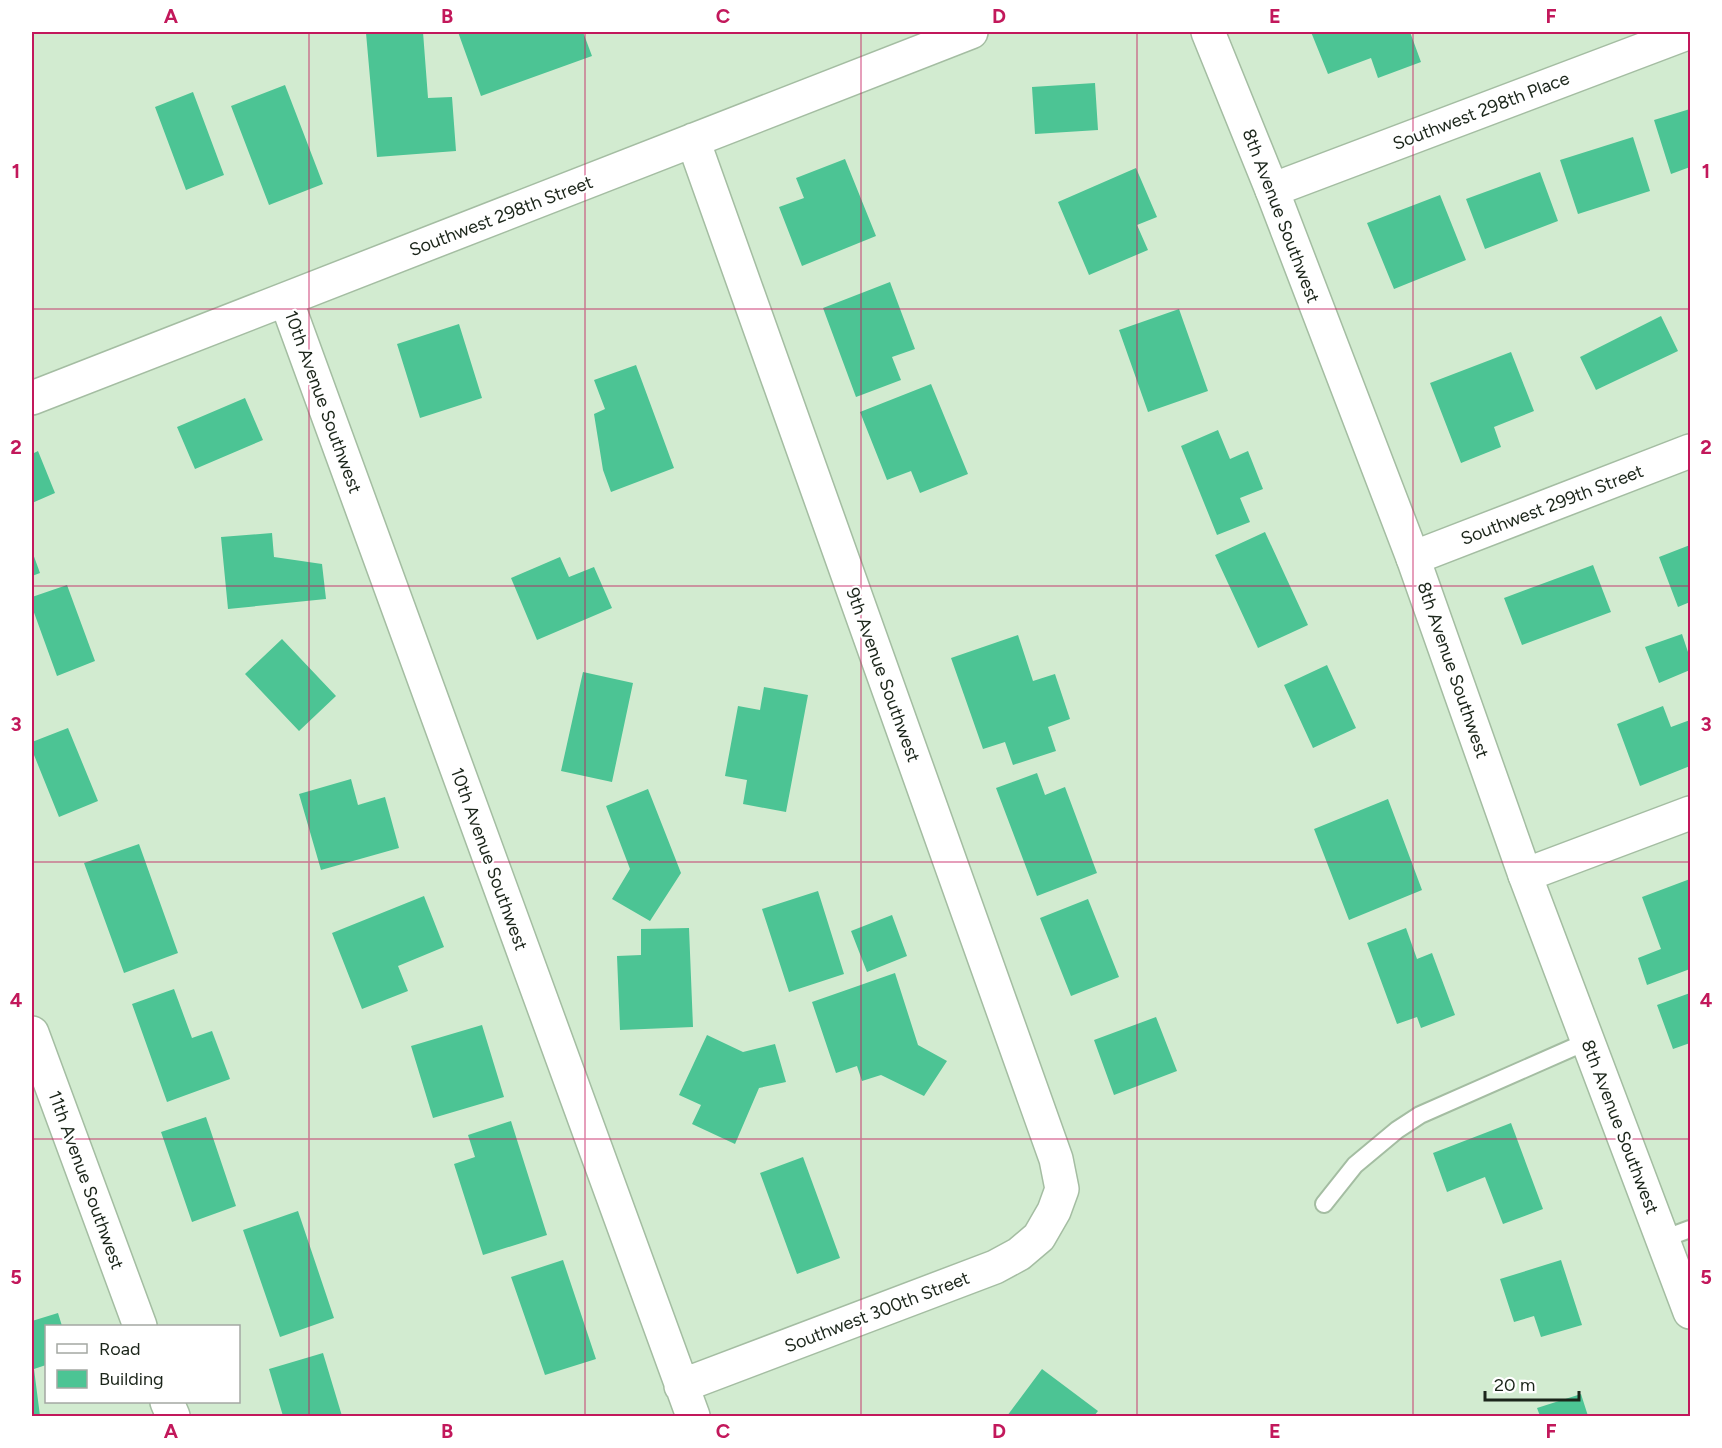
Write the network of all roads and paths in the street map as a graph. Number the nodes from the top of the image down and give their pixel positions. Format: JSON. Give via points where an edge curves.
{"nodes":[{"id":1,"x":971,"y":32,"type":"edge"},
{"id":2,"x":1208,"y":32,"type":"edge"},
{"id":3,"x":1690,"y":32,"type":"edge"},
{"id":4,"x":693,"y":140,"type":"junction"},
{"id":5,"x":1272,"y":190,"type":"junction"},
{"id":6,"x":286,"y":300,"type":"junction"},
{"id":7,"x":32,"y":398,"type":"edge"},
{"id":8,"x":1690,"y":451,"type":"edge"},
{"id":9,"x":1413,"y":558,"type":"junction"},
{"id":10,"x":1690,"y":813,"type":"edge"},
{"id":11,"x":1525,"y":874,"type":"junction"},
{"id":12,"x":32,"y":1033,"type":"edge"},
{"id":13,"x":1588,"y":1041,"type":"junction"},
{"id":14,"x":1324,"y":1204,"type":"dead end"},
{"id":15,"x":1054,"y":1211,"type":"joint"},
{"id":16,"x":1677,"y":1234,"type":"edge"},
{"id":17,"x":1690,"y":1312,"type":"edge"},
{"id":18,"x":140,"y":1325,"type":"edge"},
{"id":19,"x":681,"y":1386,"type":"junction"},
{"id":20,"x":693,"y":1416,"type":"edge"}],
"edges":[{"from":1,"to":4,"type":"street","name":"Southwest 298th Street"},
{"from":2,"to":5,"type":"street","name":"8th Avenue Southwest"},
{"from":3,"to":5,"type":"street","name":"Southwest 298th Place"},
{"from":4,"to":6,"type":"street","name":"Southwest 298th Street"},
{"from":4,"to":15,"type":"street","name":"9th Avenue Southwest","via":[[1056,1159],[1062,1189]]},
{"from":5,"to":9,"type":"street","name":"8th Avenue Southwest"},
{"from":6,"to":7,"type":"street","name":"Southwest 298th Street"},
{"from":6,"to":19,"type":"street","name":"10th Avenue Southwest"},
{"from":8,"to":9,"type":"street","name":"Southwest 299th Street"},
{"from":9,"to":11,"type":"street","name":"8th Avenue Southwest"},
{"from":10,"to":11,"type":"street"},
{"from":11,"to":13,"type":"street","name":"8th Avenue Southwest"},
{"from":12,"to":18,"type":"street","name":"11th Avenue Southwest"},
{"from":13,"to":14,"type":"lane","via":[[1449,1101],[1404,1125],[1355,1165]]},
{"from":13,"to":16,"type":"street","name":"8th Avenue Southwest"},
{"from":15,"to":19,"type":"street","name":"Southwest 300th Street","via":[[1039,1237],[995,1267]]},
{"from":16,"to":17,"type":"street","name":"8th Avenue Southwest"},
{"from":19,"to":20,"type":"street","name":"10th Avenue Southwest"}]}
